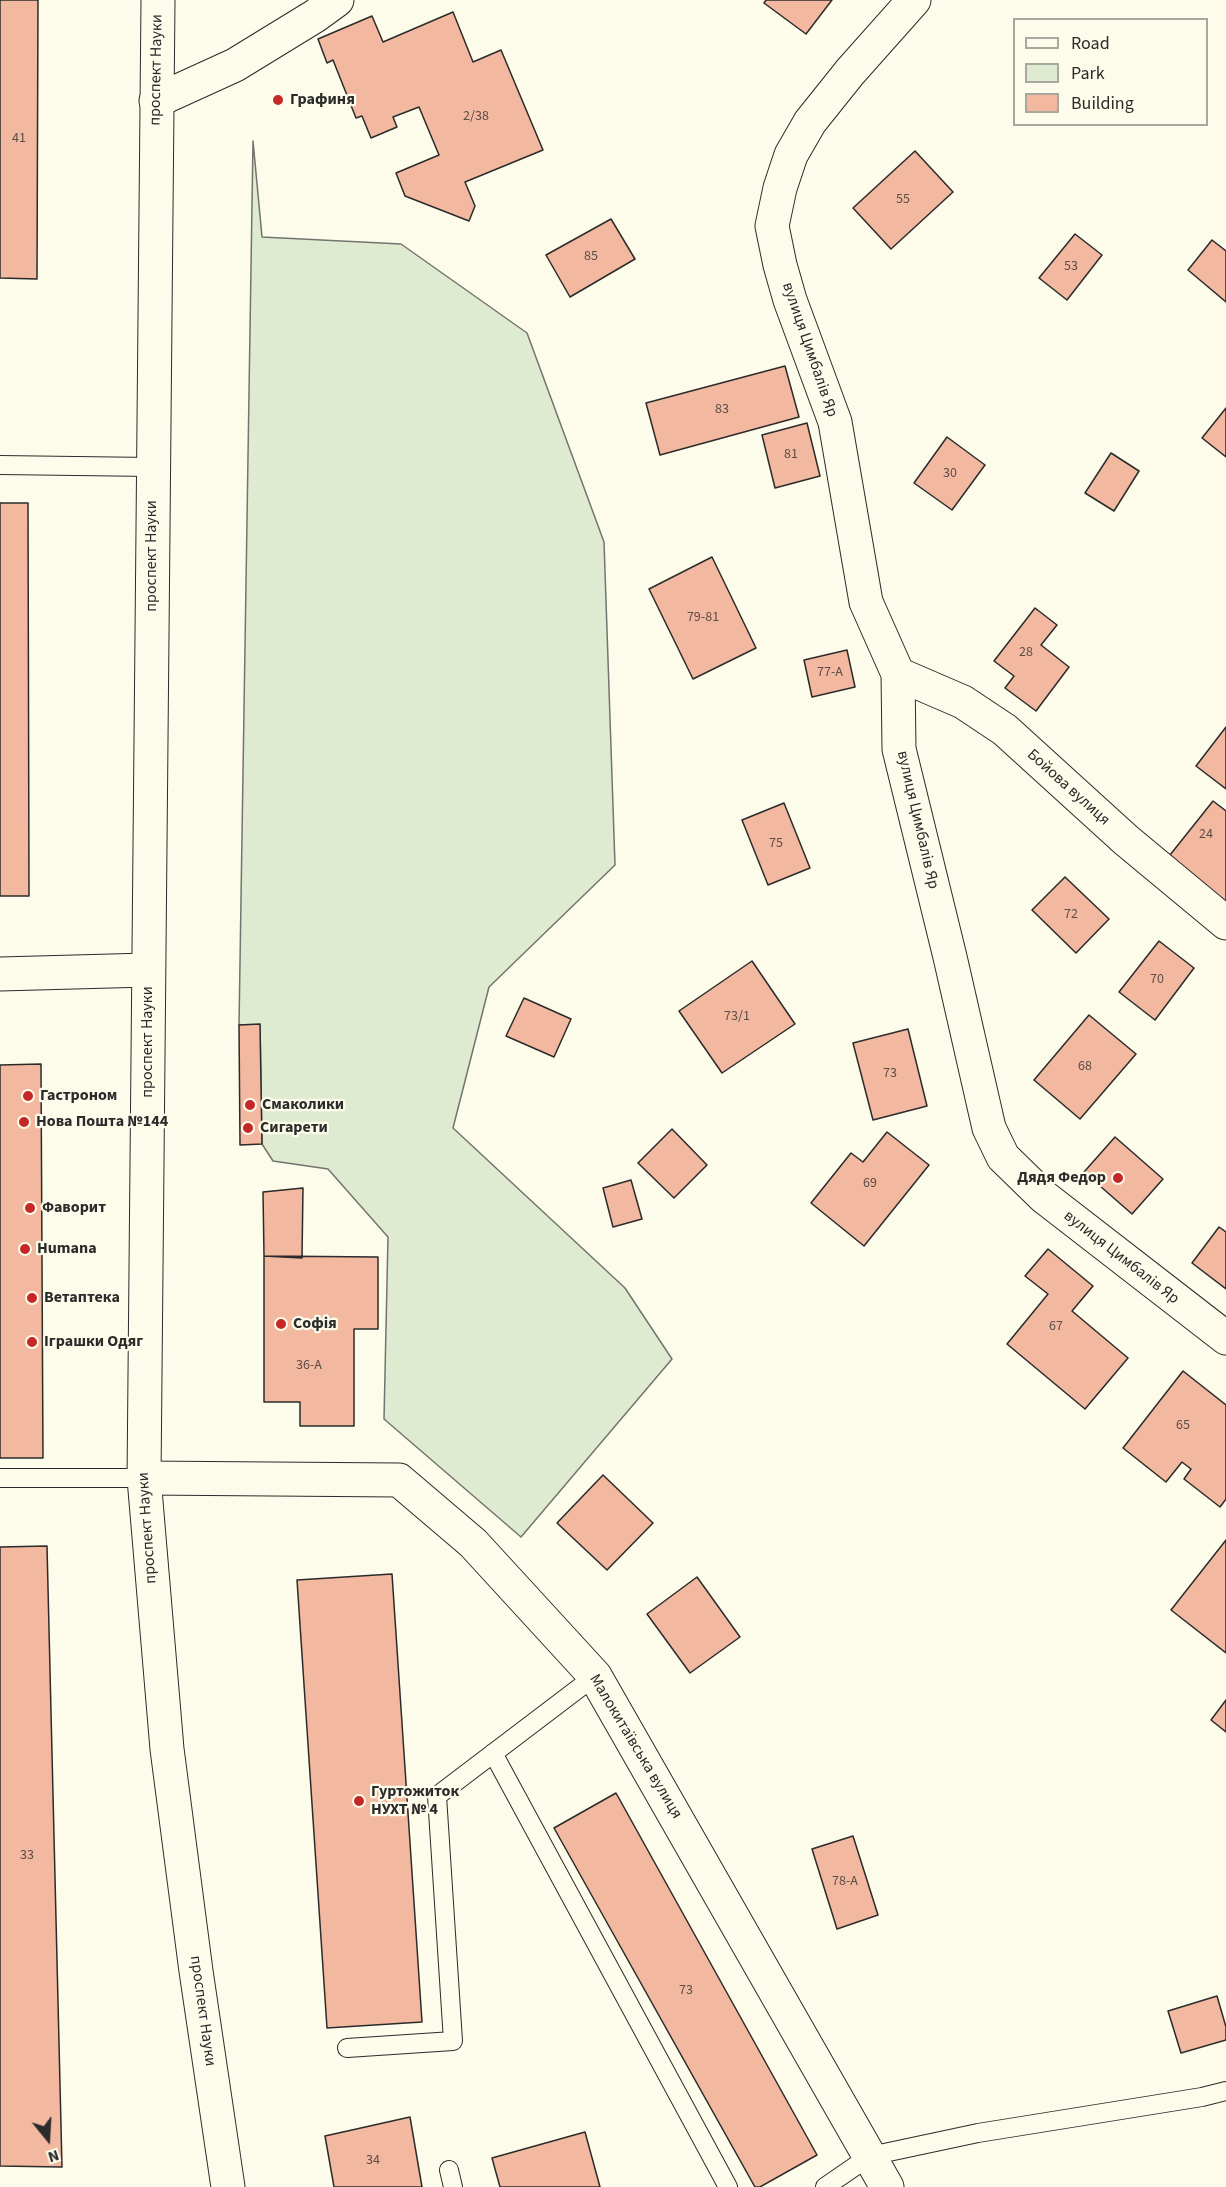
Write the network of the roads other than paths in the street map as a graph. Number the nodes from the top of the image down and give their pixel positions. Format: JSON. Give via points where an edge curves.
{"nodes":[{"id":1,"x":158,"y":0,"type":"edge"},
{"id":2,"x":337,"y":0,"type":"edge"},
{"id":3,"x":914,"y":0,"type":"edge"},
{"id":4,"x":156,"y":101,"type":"junction"},
{"id":5,"x":0,"y":465,"type":"edge"},
{"id":6,"x":152,"y":467,"type":"junction"},
{"id":7,"x":898,"y":674,"type":"junction"},
{"id":8,"x":1226,"y":923,"type":"edge"},
{"id":9,"x":148,"y":970,"type":"junction"},
{"id":10,"x":0,"y":974,"type":"edge"},
{"id":11,"x":1226,"y":1338,"type":"edge"},
{"id":12,"x":0,"y":1478,"type":"edge"},
{"id":13,"x":144,"y":1478,"type":"junction"},
{"id":14,"x":595,"y":1676,"type":"junction"},
{"id":15,"x":493,"y":1753,"type":"junction"},
{"id":16,"x":347,"y":2048,"type":"dead end"},
{"id":17,"x":1226,"y":2091,"type":"edge"},
{"id":18,"x":870,"y":2156,"type":"junction"},
{"id":19,"x":228,"y":2187,"type":"edge"},
{"id":20,"x":728,"y":2187,"type":"edge"},
{"id":21,"x":825,"y":2187,"type":"edge"},
{"id":22,"x":887,"y":2187,"type":"edge"}],
"edges":[{"from":1,"to":4,"type":"street","name":"проспект Науки"},
{"from":2,"to":4,"type":"street","via":[[235,65]]},
{"from":3,"to":7,"type":"street","name":"вулиця Цимбалів Яр","via":[[810,122],[791,155],[772,226],[790,300],[835,422],[866,602]]},
{"from":4,"to":6,"type":"street","name":"проспект Науки"},
{"from":5,"to":6,"type":"lane"},
{"from":6,"to":9,"type":"street","name":"проспект Науки"},
{"from":7,"to":8,"type":"street","name":"Бойова вулиця","via":[[963,702],[1005,730],[1126,840]]},
{"from":7,"to":11,"type":"street","name":"вулиця Цимбалів Яр","via":[[899,749],[986,1117],[1003,1157],[1044,1197]]},
{"from":9,"to":10,"type":"street"},
{"from":9,"to":13,"type":"street","name":"проспект Науки"},
{"from":12,"to":13,"type":"lane"},
{"from":13,"to":14,"type":"street","name":"Малокитаївська вулиця","via":[[399,1480],[473,1543]]},
{"from":13,"to":19,"type":"street","name":"проспект Науки","via":[[167,1749]]},
{"from":14,"to":15,"type":"lane"},
{"from":14,"to":18,"type":"street","name":"Малокитаївська вулиця"},
{"from":15,"to":16,"type":"lane","via":[[437,1796],[453,2041]]},
{"from":15,"to":20,"type":"lane"},
{"from":17,"to":18,"type":"lane","via":[[978,2133]]},
{"from":18,"to":21,"type":"lane"},
{"from":18,"to":22,"type":"street","name":"Малокитаївська вулиця"}]}
